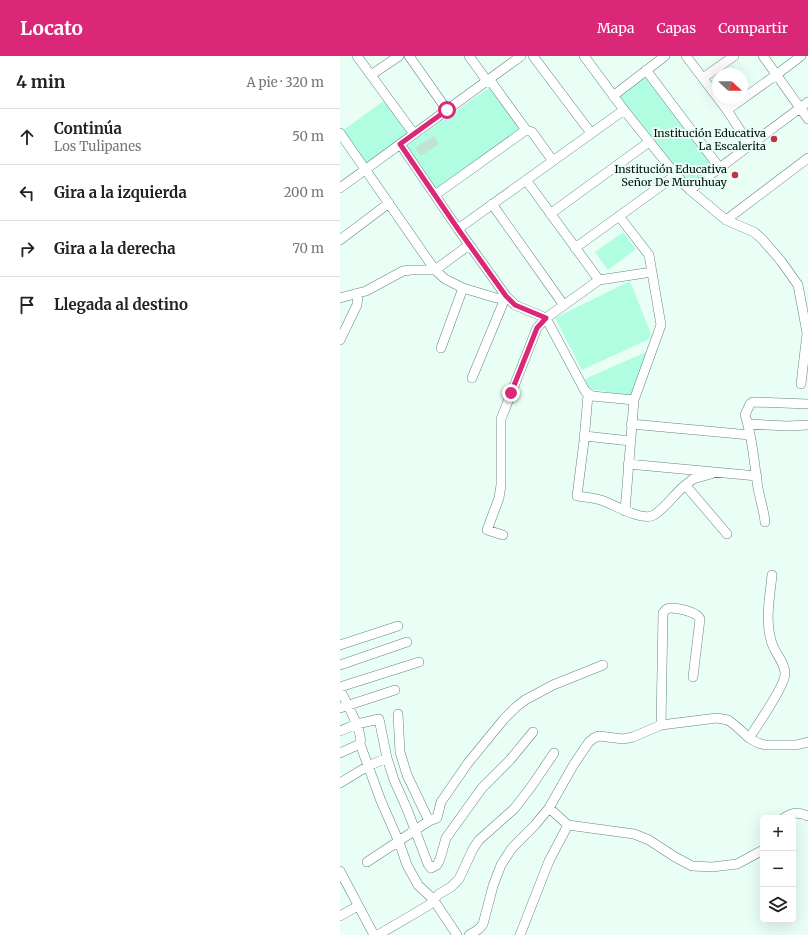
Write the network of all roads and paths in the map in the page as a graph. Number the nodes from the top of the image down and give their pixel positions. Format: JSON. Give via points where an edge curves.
{"nodes":[{"id":1,"x":357,"y":56,"type":"edge"},
{"id":2,"x":399,"y":56,"type":"edge"},
{"id":3,"x":409,"y":56,"type":"edge"},
{"id":4,"x":469,"y":56,"type":"edge"},
{"id":5,"x":521,"y":56,"type":"edge"},
{"id":6,"x":533,"y":56,"type":"edge"},
{"id":7,"x":665,"y":56,"type":"edge"},
{"id":8,"x":686,"y":56,"type":"edge"},
{"id":9,"x":734,"y":56,"type":"edge"},
{"id":10,"x":763,"y":56,"type":"edge"},
{"id":11,"x":801,"y":56,"type":"edge"},
{"id":12,"x":590,"y":58,"type":"edge"},
{"id":13,"x":646,"y":70,"type":"junction"},
{"id":14,"x":371,"y":74,"type":"junction"},
{"id":15,"x":776,"y":75,"type":"junction"},
{"id":16,"x":703,"y":78,"type":"junction"},
{"id":17,"x":487,"y":81,"type":"junction"},
{"id":18,"x":613,"y":96,"type":"junction"},
{"id":19,"x":808,"y":102,"type":"edge"},
{"id":20,"x":800,"y":108,"type":"junction"},
{"id":21,"x":447,"y":110,"type":"junction"},
{"id":22,"x":624,"y":110,"type":"junction"},
{"id":23,"x":727,"y":110,"type":"junction"},
{"id":24,"x":808,"y":119,"type":"edge"},
{"id":25,"x":526,"y":130,"type":"junction"},
{"id":26,"x":340,"y":133,"type":"edge"},
{"id":27,"x":591,"y":133,"type":"junction"},
{"id":28,"x":414,"y":134,"type":"junction"},
{"id":29,"x":649,"y":142,"type":"junction"},
{"id":30,"x":400,"y":144,"type":"junction"},
{"id":31,"x":750,"y":144,"type":"junction"},
{"id":32,"x":808,"y":158,"type":"edge"},
{"id":33,"x":553,"y":161,"type":"junction"},
{"id":34,"x":719,"y":167,"type":"junction"},
{"id":35,"x":366,"y":169,"type":"junction"},
{"id":36,"x":676,"y":176,"type":"junction"},
{"id":37,"x":526,"y":180,"type":"junction"},
{"id":38,"x":340,"y":188,"type":"edge"},
{"id":39,"x":690,"y":190,"type":"junction"},
{"id":40,"x":435,"y":195,"type":"junction"},
{"id":41,"x":389,"y":203,"type":"junction"},
{"id":42,"x":492,"y":204,"type":"junction"},
{"id":43,"x":550,"y":214,"type":"junction"},
{"id":44,"x":619,"y":216,"type":"junction"},
{"id":45,"x":726,"y":220,"type":"junction"},
{"id":46,"x":458,"y":229,"type":"junction"},
{"id":47,"x":340,"y":240,"type":"edge"},
{"id":48,"x":469,"y":245,"type":"junction"},
{"id":49,"x":575,"y":248,"type":"junction"},
{"id":50,"x":435,"y":270,"type":"junction"},
{"id":51,"x":652,"y":272,"type":"junction"},
{"id":52,"x":599,"y":280,"type":"junction"},
{"id":53,"x":463,"y":288,"type":"junction"},
{"id":54,"x":358,"y":294,"type":"junction"},
{"id":55,"x":506,"y":296,"type":"junction"},
{"id":56,"x":340,"y":298,"type":"edge"},
{"id":57,"x":563,"y":304,"type":"junction"},
{"id":58,"x":805,"y":305,"type":"edge"},
{"id":59,"x":546,"y":318,"type":"junction"},
{"id":60,"x":340,"y":340,"type":"edge"},
{"id":61,"x":441,"y":348,"type":"dead end"},
{"id":62,"x":472,"y":378,"type":"dead end"},
{"id":63,"x":801,"y":384,"type":"dead end"},
{"id":64,"x":588,"y":395,"type":"junction"},
{"id":65,"x":634,"y":400,"type":"junction"},
{"id":66,"x":808,"y":404,"type":"edge"},
{"id":67,"x":631,"y":424,"type":"junction"},
{"id":68,"x":748,"y":424,"type":"junction"},
{"id":69,"x":808,"y":425,"type":"edge"},
{"id":70,"x":750,"y":435,"type":"junction"},
{"id":71,"x":585,"y":436,"type":"junction"},
{"id":72,"x":630,"y":441,"type":"junction"},
{"id":73,"x":628,"y":464,"type":"junction"},
{"id":74,"x":715,"y":472,"type":"junction"},
{"id":75,"x":757,"y":476,"type":"junction"},
{"id":76,"x":683,"y":486,"type":"junction"},
{"id":77,"x":625,"y":511,"type":"junction"},
{"id":78,"x":765,"y":522,"type":"dead end"},
{"id":79,"x":727,"y":534,"type":"dead end"},
{"id":80,"x":503,"y":535,"type":"dead end"},
{"id":81,"x":772,"y":575,"type":"dead end"},
{"id":82,"x":398,"y":626,"type":"dead end"},
{"id":83,"x":407,"y":642,"type":"dead end"},
{"id":84,"x":340,"y":645,"type":"edge"},
{"id":85,"x":419,"y":662,"type":"dead end"},
{"id":86,"x":340,"y":665,"type":"edge"},
{"id":87,"x":603,"y":665,"type":"dead end"},
{"id":88,"x":692,"y":677,"type":"dead end"},
{"id":89,"x":340,"y":688,"type":"edge"},
{"id":90,"x":395,"y":690,"type":"dead end"},
{"id":91,"x":344,"y":707,"type":"edge"},
{"id":92,"x":398,"y":714,"type":"dead end"},
{"id":93,"x":357,"y":724,"type":"junction"},
{"id":94,"x":661,"y":725,"type":"junction"},
{"id":95,"x":340,"y":731,"type":"edge"},
{"id":96,"x":533,"y":732,"type":"dead end"},
{"id":97,"x":749,"y":738,"type":"junction"},
{"id":98,"x":808,"y":742,"type":"edge"},
{"id":99,"x":360,"y":744,"type":"junction"},
{"id":100,"x":340,"y":753,"type":"edge"},
{"id":101,"x":554,"y":753,"type":"dead end"},
{"id":102,"x":387,"y":758,"type":"junction"},
{"id":103,"x":368,"y":766,"type":"junction"},
{"id":104,"x":340,"y":783,"type":"edge"},
{"id":105,"x":549,"y":808,"type":"junction"},
{"id":106,"x":789,"y":815,"type":"edge"},
{"id":107,"x":808,"y":816,"type":"edge"},
{"id":108,"x":429,"y":821,"type":"junction"},
{"id":109,"x":568,"y":825,"type":"junction"},
{"id":110,"x":416,"y":830,"type":"junction"},
{"id":111,"x":399,"y":842,"type":"junction"},
{"id":112,"x":761,"y":851,"type":"edge"},
{"id":113,"x":367,"y":862,"type":"dead end"},
{"id":114,"x":340,"y":871,"type":"edge"},
{"id":115,"x":433,"y":899,"type":"junction"},
{"id":116,"x":358,"y":906,"type":"junction"},
{"id":117,"x":340,"y":916,"type":"edge"},
{"id":118,"x":374,"y":935,"type":"edge"},
{"id":119,"x":378,"y":935,"type":"edge"},
{"id":120,"x":457,"y":935,"type":"edge"},
{"id":121,"x":469,"y":935,"type":"edge"},
{"id":122,"x":520,"y":935,"type":"edge"}],
"edges":[{"from":1,"to":14,"type":"street"},
{"from":2,"to":14,"type":"street"},
{"from":3,"to":21,"type":"street"},
{"from":4,"to":17,"type":"street"},
{"from":5,"to":17,"type":"street"},
{"from":6,"to":27,"type":"street"},
{"from":7,"to":13,"type":"street"},
{"from":8,"to":16,"type":"street"},
{"from":9,"to":16,"type":"street"},
{"from":10,"to":15,"type":"street"},
{"from":11,"to":15,"type":"street"},
{"from":12,"to":18,"type":"street"},
{"from":13,"to":18,"type":"street"},
{"from":13,"to":34,"type":"street"},
{"from":14,"to":28,"type":"street"},
{"from":15,"to":20,"type":"street"},
{"from":15,"to":23,"type":"street"},
{"from":16,"to":23,"type":"street"},
{"from":17,"to":21,"type":"street"},
{"from":17,"to":25,"type":"street","via":[[492,83]]},
{"from":18,"to":22,"type":"street"},
{"from":19,"to":20,"type":"street"},
{"from":20,"to":24,"type":"street"},
{"from":20,"to":31,"type":"street"},
{"from":21,"to":28,"type":"street"},
{"from":22,"to":27,"type":"street"},
{"from":22,"to":29,"type":"street"},
{"from":23,"to":31,"type":"street"},
{"from":25,"to":33,"type":"street","via":[[532,132]]},
{"from":25,"to":40,"type":"street"},
{"from":26,"to":35,"type":"street"},
{"from":27,"to":33,"type":"street"},
{"from":28,"to":30,"type":"street"},
{"from":29,"to":36,"type":"street"},
{"from":29,"to":43,"type":"street"},
{"from":30,"to":35,"type":"street"},
{"from":30,"to":40,"type":"street"},
{"from":31,"to":34,"type":"street"},
{"from":32,"to":45,"type":"street"},
{"from":33,"to":37,"type":"street"},
{"from":34,"to":39,"type":"street"},
{"from":35,"to":38,"type":"street"},
{"from":35,"to":41,"type":"street"},
{"from":36,"to":39,"type":"street"},
{"from":36,"to":44,"type":"street"},
{"from":37,"to":42,"type":"street"},
{"from":37,"to":43,"type":"street"},
{"from":39,"to":45,"type":"street"},
{"from":40,"to":46,"type":"street"},
{"from":41,"to":47,"type":"street"},
{"from":41,"to":50,"type":"street"},
{"from":42,"to":46,"type":"street"},
{"from":42,"to":57,"type":"street"},
{"from":43,"to":49,"type":"street"},
{"from":44,"to":49,"type":"street"},
{"from":44,"to":51,"type":"street","via":[[649,255]]},
{"from":45,"to":58,"type":"street","via":[[754,232],[762,239],[798,285]]},
{"from":46,"to":48,"type":"street"},
{"from":48,"to":50,"type":"street"},
{"from":48,"to":55,"type":"street"},
{"from":49,"to":52,"type":"street"},
{"from":50,"to":53,"type":"street","via":[[445,279]]},
{"from":50,"to":54,"type":"street","via":[[403,271]]},
{"from":51,"to":52,"type":"street"},
{"from":51,"to":65,"type":"street","via":[[661,325]]},
{"from":52,"to":57,"type":"street"},
{"from":53,"to":55,"type":"street","via":[[496,298]]},
{"from":53,"to":61,"type":"street"},
{"from":54,"to":56,"type":"street"},
{"from":54,"to":60,"type":"street","via":[[357,305]]},
{"from":55,"to":59,"type":"street","via":[[515,305]]},
{"from":55,"to":62,"type":"street"},
{"from":57,"to":59,"type":"street"},
{"from":58,"to":63,"type":"street","via":[[807,333]]},
{"from":59,"to":64,"type":"street"},
{"from":59,"to":80,"type":"street","via":[[537,328],[501,419],[499,498],[487,530]]},
{"from":64,"to":65,"type":"street"},
{"from":64,"to":71,"type":"street"},
{"from":65,"to":67,"type":"street"},
{"from":66,"to":68,"type":"street","via":[[753,402],[745,414]]},
{"from":67,"to":70,"type":"street"},
{"from":67,"to":72,"type":"street"},
{"from":68,"to":69,"type":"street"},
{"from":68,"to":70,"type":"street"},
{"from":70,"to":75,"type":"street"},
{"from":71,"to":72,"type":"street"},
{"from":71,"to":77,"type":"street","via":[[577,496],[602,500]]},
{"from":72,"to":73,"type":"street"},
{"from":73,"to":74,"type":"street"},
{"from":73,"to":77,"type":"street"},
{"from":74,"to":75,"type":"street"},
{"from":74,"to":76,"type":"street","via":[[694,479]]},
{"from":75,"to":78,"type":"street"},
{"from":76,"to":77,"type":"street","via":[[653,516]]},
{"from":76,"to":79,"type":"street","via":[[687,487]]},
{"from":81,"to":97,"type":"street","via":[[768,627],[785,675]]},
{"from":82,"to":84,"type":"street"},
{"from":83,"to":86,"type":"street"},
{"from":85,"to":89,"type":"street"},
{"from":87,"to":108,"type":"street","via":[[553,684],[516,707],[468,762],[441,802],[437,818]]},
{"from":88,"to":94,"type":"street","via":[[700,619],[694,613],[666,609],[663,613]]},
{"from":89,"to":91,"type":"street"},
{"from":90,"to":91,"type":"street"},
{"from":91,"to":93,"type":"street"},
{"from":92,"to":108,"type":"street","via":[[400,752],[407,775]]},
{"from":93,"to":95,"type":"street"},
{"from":93,"to":99,"type":"street"},
{"from":93,"to":102,"type":"street","via":[[379,719]]},
{"from":94,"to":97,"type":"street","via":[[717,718],[728,720]]},
{"from":94,"to":105,"type":"street","via":[[623,739],[599,736],[594,738],[564,780]]},
{"from":96,"to":110,"type":"street","via":[[482,788],[446,838],[437,865],[431,868]]},
{"from":97,"to":98,"type":"street","via":[[765,745],[796,745]]},
{"from":99,"to":100,"type":"street"},
{"from":99,"to":103,"type":"street"},
{"from":101,"to":115,"type":"street","via":[[514,809],[472,849],[459,879]]},
{"from":102,"to":103,"type":"street"},
{"from":102,"to":110,"type":"street"},
{"from":103,"to":104,"type":"street"},
{"from":103,"to":111,"type":"street"},
{"from":105,"to":109,"type":"street"},
{"from":105,"to":121,"type":"street","via":[[512,848],[501,865],[492,886],[483,924]]},
{"from":106,"to":107,"type":"street","via":[[800,813]]},
{"from":108,"to":110,"type":"street"},
{"from":109,"to":112,"type":"street","via":[[634,834],[692,866],[737,864]]},
{"from":109,"to":122,"type":"street","via":[[549,861]]},
{"from":110,"to":111,"type":"street"},
{"from":111,"to":113,"type":"street"},
{"from":111,"to":115,"type":"street","via":[[418,886]]},
{"from":114,"to":116,"type":"street"},
{"from":115,"to":119,"type":"street","via":[[428,905]]},
{"from":115,"to":120,"type":"street"},
{"from":116,"to":117,"type":"street"},
{"from":116,"to":118,"type":"street"}]}
